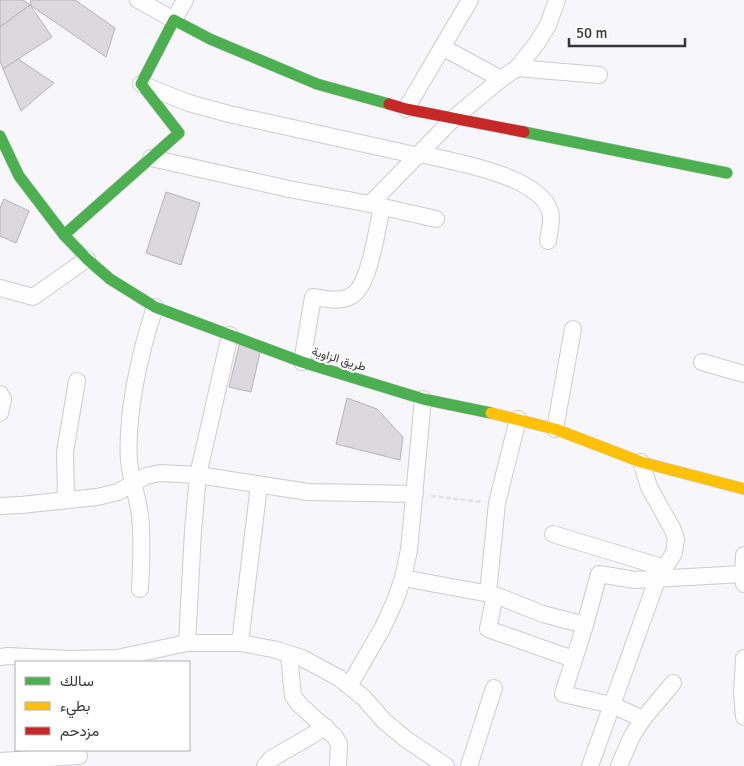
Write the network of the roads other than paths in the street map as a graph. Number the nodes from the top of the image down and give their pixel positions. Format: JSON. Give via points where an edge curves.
{"nodes":[{"id":1,"x":138,"y":0,"type":"edge"},
{"id":2,"x":185,"y":0,"type":"edge"},
{"id":3,"x":470,"y":0,"type":"edge"},
{"id":4,"x":557,"y":0,"type":"edge"},
{"id":5,"x":174,"y":20,"type":"junction"},
{"id":6,"x":442,"y":47,"type":"junction"},
{"id":7,"x":517,"y":68,"type":"junction"},
{"id":8,"x":599,"y":75,"type":"dead end"},
{"id":9,"x":501,"y":79,"type":"junction"},
{"id":10,"x":141,"y":84,"type":"junction"},
{"id":11,"x":406,"y":109,"type":"junction"},
{"id":12,"x":455,"y":117,"type":"junction"},
{"id":13,"x":0,"y":136,"type":"edge"},
{"id":14,"x":420,"y":155,"type":"junction"},
{"id":15,"x":151,"y":158,"type":"junction"},
{"id":16,"x":727,"y":173,"type":"dead end"},
{"id":17,"x":376,"y":206,"type":"junction"},
{"id":18,"x":436,"y":218,"type":"dead end"},
{"id":19,"x":64,"y":235,"type":"junction"},
{"id":20,"x":548,"y":241,"type":"dead end"},
{"id":21,"x":87,"y":259,"type":"junction"},
{"id":22,"x":0,"y":288,"type":"edge"},
{"id":23,"x":155,"y":307,"type":"junction"},
{"id":24,"x":573,"y":329,"type":"dead end"},
{"id":25,"x":230,"y":334,"type":"junction"},
{"id":26,"x":302,"y":362,"type":"junction"},
{"id":27,"x":702,"y":362,"type":"dead end"},
{"id":28,"x":744,"y":374,"type":"edge"},
{"id":29,"x":77,"y":381,"type":"dead end"},
{"id":30,"x":0,"y":394,"type":"edge"},
{"id":31,"x":423,"y":399,"type":"junction"},
{"id":32,"x":0,"y":413,"type":"edge"},
{"id":33,"x":518,"y":419,"type":"junction"},
{"id":34,"x":555,"y":429,"type":"junction"},
{"id":35,"x":641,"y":462,"type":"junction"},
{"id":36,"x":198,"y":475,"type":"junction"},
{"id":37,"x":132,"y":484,"type":"junction"},
{"id":38,"x":259,"y":485,"type":"junction"},
{"id":39,"x":744,"y":489,"type":"edge"},
{"id":40,"x":415,"y":494,"type":"junction"},
{"id":41,"x":66,"y":500,"type":"junction"},
{"id":42,"x":0,"y":506,"type":"edge"},
{"id":43,"x":553,"y":534,"type":"dead end"},
{"id":44,"x":744,"y":555,"type":"edge"},
{"id":45,"x":661,"y":574,"type":"junction"},
{"id":46,"x":403,"y":578,"type":"junction"},
{"id":47,"x":743,"y":579,"type":"edge"},
{"id":48,"x":140,"y":589,"type":"dead end"},
{"id":49,"x":492,"y":594,"type":"junction"},
{"id":50,"x":585,"y":625,"type":"junction"},
{"id":51,"x":187,"y":643,"type":"junction"},
{"id":52,"x":240,"y":643,"type":"junction"},
{"id":53,"x":289,"y":654,"type":"junction"},
{"id":54,"x":0,"y":657,"type":"edge"},
{"id":55,"x":744,"y":658,"type":"edge"},
{"id":56,"x":574,"y":659,"type":"junction"},
{"id":57,"x":70,"y":660,"type":"edge"},
{"id":58,"x":674,"y":683,"type":"dead end"},
{"id":59,"x":349,"y":686,"type":"junction"},
{"id":60,"x":494,"y":688,"type":"dead end"},
{"id":61,"x":612,"y":705,"type":"junction"},
{"id":62,"x":744,"y":717,"type":"edge"},
{"id":63,"x":643,"y":719,"type":"junction"},
{"id":64,"x":326,"y":727,"type":"junction"},
{"id":65,"x":79,"y":757,"type":"edge"},
{"id":66,"x":8,"y":762,"type":"edge"},
{"id":67,"x":265,"y":766,"type":"edge"},
{"id":68,"x":338,"y":766,"type":"edge"},
{"id":69,"x":446,"y":766,"type":"edge"},
{"id":70,"x":469,"y":766,"type":"edge"},
{"id":71,"x":590,"y":766,"type":"edge"},
{"id":72,"x":619,"y":766,"type":"edge"}],
"edges":[{"from":1,"to":5,"type":"street"},
{"from":2,"to":5,"type":"street"},
{"from":3,"to":6,"type":"street"},
{"from":4,"to":7,"type":"street","via":[[548,25]]},
{"from":5,"to":10,"type":"street"},
{"from":5,"to":11,"type":"street","via":[[210,39],[317,84]]},
{"from":6,"to":9,"type":"street"},
{"from":6,"to":11,"type":"street"},
{"from":7,"to":8,"type":"street"},
{"from":7,"to":9,"type":"street"},
{"from":9,"to":12,"type":"street"},
{"from":10,"to":14,"type":"street","via":[[189,103],[230,114]]},
{"from":10,"to":15,"type":"street","via":[[179,133]]},
{"from":11,"to":12,"type":"street"},
{"from":12,"to":14,"type":"street"},
{"from":12,"to":16,"type":"street"},
{"from":13,"to":19,"type":"street","name":"طريق الزاوية","via":[[19,176]]},
{"from":14,"to":17,"type":"street"},
{"from":14,"to":20,"type":"street","via":[[517,180],[549,209],[552,217]]},
{"from":15,"to":17,"type":"street"},
{"from":15,"to":19,"type":"street"},
{"from":17,"to":18,"type":"street"},
{"from":17,"to":26,"type":"street","via":[[368,270],[362,285],[353,295],[337,300],[313,297]]},
{"from":19,"to":21,"type":"street","name":"طريق الزاوية"},
{"from":21,"to":22,"type":"street","via":[[33,297]]},
{"from":21,"to":23,"type":"street","name":"طريق الزاوية","via":[[110,280]]},
{"from":23,"to":25,"type":"street","name":"طريق الزاوية"},
{"from":23,"to":37,"type":"street","via":[[144,344],[132,413],[129,443]]},
{"from":24,"to":34,"type":"street"},
{"from":25,"to":26,"type":"street","name":"طريق الزاوية"},
{"from":25,"to":36,"type":"street"},
{"from":26,"to":31,"type":"street","name":"طريق الزاوية"},
{"from":27,"to":28,"type":"street"},
{"from":29,"to":41,"type":"street","via":[[65,452]]},
{"from":30,"to":32,"type":"street","via":[[3,399]]},
{"from":31,"to":33,"type":"street","name":"طريق الزاوية"},
{"from":31,"to":40,"type":"street"},
{"from":33,"to":34,"type":"street","name":"طريق الزاوية"},
{"from":33,"to":49,"type":"street","via":[[497,503]]},
{"from":34,"to":35,"type":"street","name":"طريق الزاوية"},
{"from":35,"to":39,"type":"street","name":"طريق الزاوية"},
{"from":35,"to":45,"type":"street","via":[[649,487],[676,540],[674,553]]},
{"from":36,"to":37,"type":"street","via":[[160,473]]},
{"from":36,"to":38,"type":"street"},
{"from":36,"to":51,"type":"street"},
{"from":37,"to":41,"type":"street","via":[[118,492]]},
{"from":37,"to":48,"type":"street","via":[[140,518]]},
{"from":38,"to":40,"type":"street","via":[[308,492]]},
{"from":38,"to":52,"type":"street"},
{"from":40,"to":46,"type":"street"},
{"from":41,"to":42,"type":"street"},
{"from":43,"to":45,"type":"street"},
{"from":44,"to":47,"type":"street"},
{"from":45,"to":47,"type":"street"},
{"from":45,"to":50,"type":"street","via":[[635,580],[599,574]]},
{"from":45,"to":61,"type":"street"},
{"from":46,"to":49,"type":"street"},
{"from":46,"to":59,"type":"street","via":[[382,629]]},
{"from":49,"to":50,"type":"street","via":[[543,614]]},
{"from":49,"to":56,"type":"street","via":[[488,629]]},
{"from":50,"to":56,"type":"street"},
{"from":51,"to":52,"type":"street"},
{"from":51,"to":57,"type":"street","via":[[117,658]]},
{"from":52,"to":53,"type":"street"},
{"from":53,"to":59,"type":"street","via":[[313,663]]},
{"from":53,"to":64,"type":"street","via":[[293,696]]},
{"from":54,"to":57,"type":"street"},
{"from":55,"to":62,"type":"street"},
{"from":56,"to":61,"type":"street","via":[[563,694]]},
{"from":58,"to":63,"type":"street"},
{"from":59,"to":69,"type":"street","via":[[396,731]]},
{"from":60,"to":70,"type":"street"},
{"from":61,"to":63,"type":"street"},
{"from":61,"to":71,"type":"street"},
{"from":63,"to":72,"type":"street"},
{"from":64,"to":67,"type":"street","via":[[277,755]]},
{"from":64,"to":68,"type":"street","via":[[339,744]]},
{"from":65,"to":66,"type":"street"}]}
